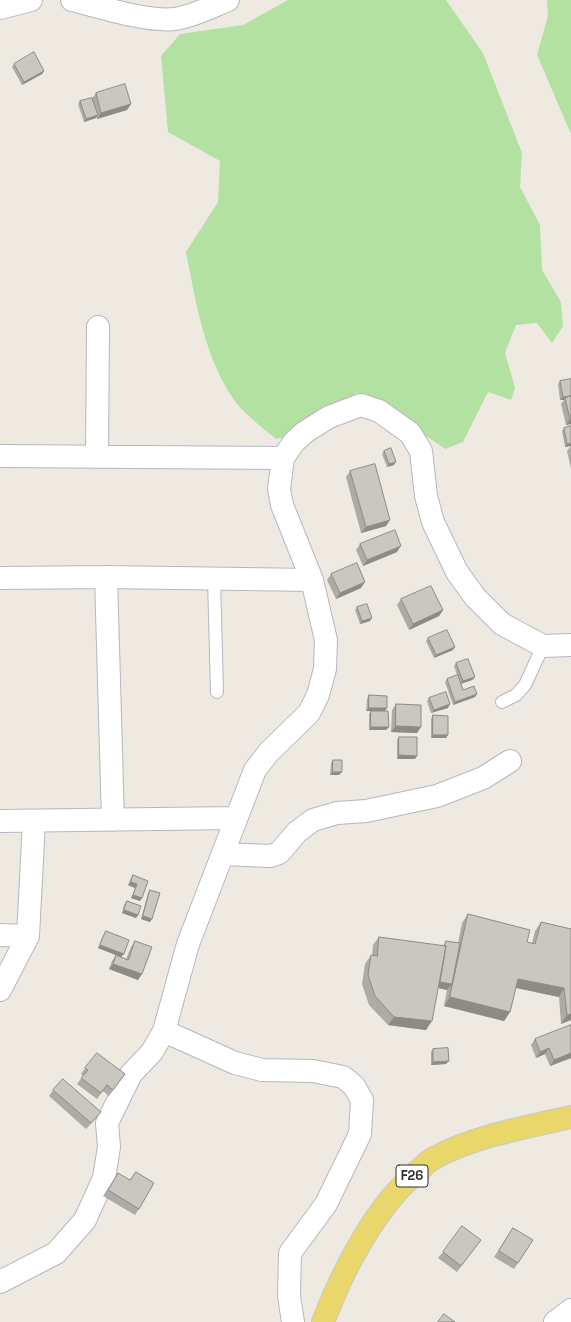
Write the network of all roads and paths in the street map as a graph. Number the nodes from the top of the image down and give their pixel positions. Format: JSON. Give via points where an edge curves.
{"nodes":[{"id":1,"x":31,"y":0,"type":"edge"},
{"id":2,"x":72,"y":0,"type":"edge"},
{"id":3,"x":228,"y":0,"type":"edge"},
{"id":4,"x":0,"y":8,"type":"edge"},
{"id":5,"x":98,"y":327,"type":"dead end"},
{"id":6,"x":0,"y":456,"type":"edge"},
{"id":7,"x":97,"y":457,"type":"junction"},
{"id":8,"x":283,"y":458,"type":"junction"},
{"id":9,"x":106,"y":577,"type":"junction"},
{"id":10,"x":0,"y":578,"type":"edge"},
{"id":11,"x":214,"y":579,"type":"junction"},
{"id":12,"x":312,"y":580,"type":"junction"},
{"id":13,"x":571,"y":645,"type":"edge"},
{"id":14,"x":543,"y":646,"type":"junction"},
{"id":15,"x":217,"y":692,"type":"dead end"},
{"id":16,"x":502,"y":702,"type":"dead end"},
{"id":17,"x":510,"y":761,"type":"dead end"},
{"id":18,"x":236,"y":818,"type":"junction"},
{"id":19,"x":113,"y":820,"type":"junction"},
{"id":20,"x":0,"y":821,"type":"edge"},
{"id":21,"x":34,"y":821,"type":"junction"},
{"id":22,"x":223,"y":854,"type":"junction"},
{"id":23,"x":0,"y":935,"type":"edge"},
{"id":24,"x":28,"y":936,"type":"junction"},
{"id":25,"x":0,"y":990,"type":"edge"},
{"id":26,"x":164,"y":1031,"type":"junction"},
{"id":27,"x":571,"y":1117,"type":"edge"},
{"id":28,"x":0,"y":1282,"type":"edge"},
{"id":29,"x":571,"y":1310,"type":"edge"},
{"id":30,"x":293,"y":1322,"type":"edge"},
{"id":31,"x":323,"y":1322,"type":"edge"},
{"id":32,"x":555,"y":1322,"type":"edge"}],
"edges":[{"from":1,"to":4,"type":"street"},
{"from":2,"to":3,"type":"street","via":[[151,18],[175,19]]},
{"from":5,"to":7,"type":"street"},
{"from":6,"to":7,"type":"street"},
{"from":7,"to":8,"type":"street"},
{"from":8,"to":12,"type":"street","via":[[279,489],[282,505]]},
{"from":8,"to":14,"type":"street","via":[[305,432],[329,417],[361,405],[379,411],[410,433],[421,451],[426,496],[433,522],[457,572],[475,597],[502,624]]},
{"from":9,"to":10,"type":"street"},
{"from":9,"to":11,"type":"street"},
{"from":9,"to":19,"type":"street"},
{"from":11,"to":12,"type":"street"},
{"from":11,"to":15,"type":"lane"},
{"from":12,"to":18,"type":"street","via":[[326,640],[325,669],[318,695],[310,713],[255,770]]},
{"from":13,"to":14,"type":"street"},
{"from":14,"to":16,"type":"lane","via":[[525,685],[516,696]]},
{"from":17,"to":22,"type":"street","via":[[483,778],[437,796],[366,811],[337,813],[313,820],[297,832],[279,853],[270,856]]},
{"from":18,"to":19,"type":"street"},
{"from":18,"to":22,"type":"street"},
{"from":19,"to":21,"type":"street"},
{"from":20,"to":21,"type":"street"},
{"from":21,"to":24,"type":"street"},
{"from":22,"to":26,"type":"street","via":[[188,944]]},
{"from":23,"to":24,"type":"street"},
{"from":24,"to":25,"type":"street"},
{"from":26,"to":28,"type":"street","via":[[152,1052],[131,1074],[113,1108],[107,1123],[109,1147],[104,1178],[84,1220],[56,1253]]},
{"from":26,"to":30,"type":"street","via":[[235,1063],[262,1070],[313,1071],[343,1077],[354,1086],[362,1100],[360,1134],[326,1204],[290,1253],[289,1296]]},
{"from":27,"to":31,"type":"main road","number":"F26","via":[[510,1130],[433,1158],[385,1205],[356,1250]]},
{"from":29,"to":32,"type":"street"}]}
